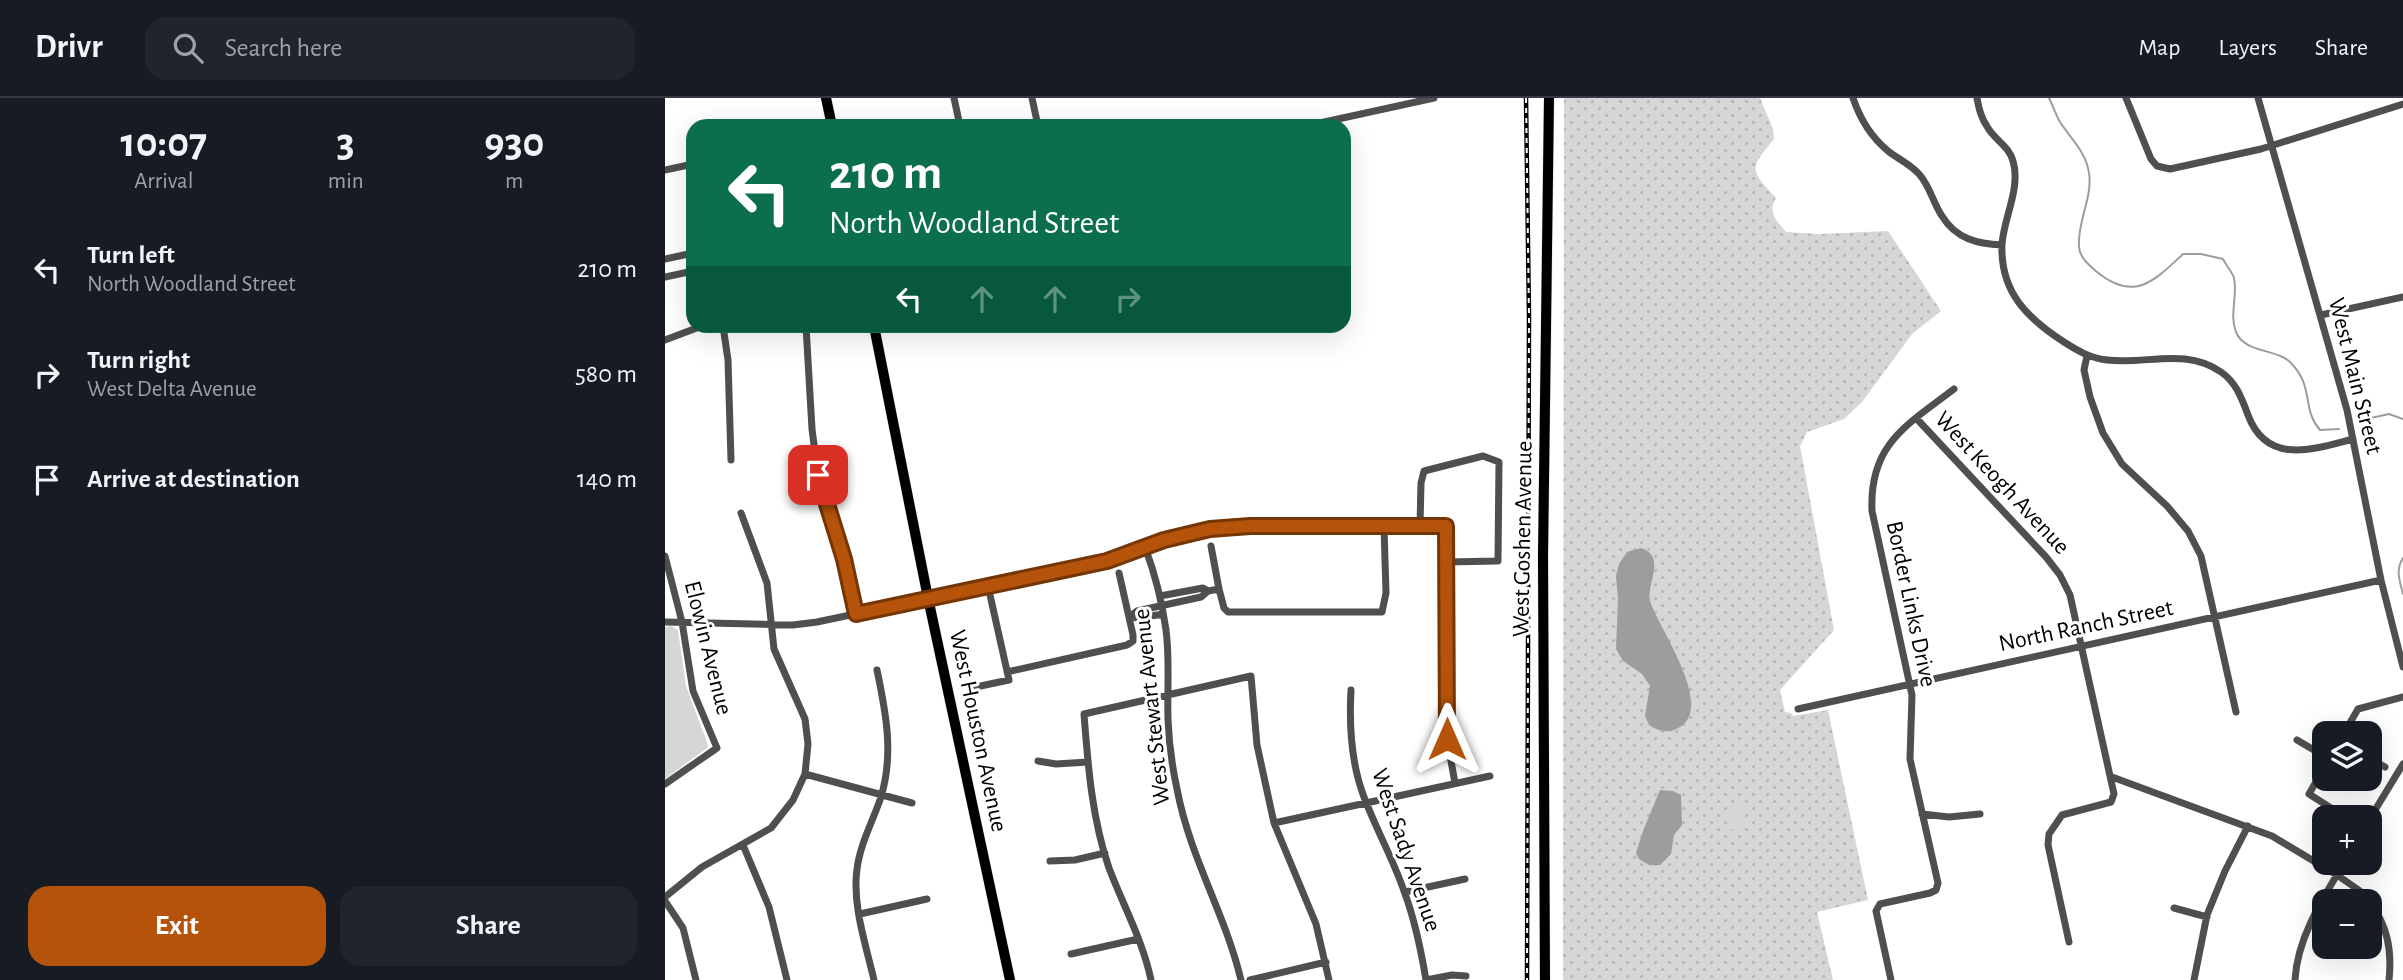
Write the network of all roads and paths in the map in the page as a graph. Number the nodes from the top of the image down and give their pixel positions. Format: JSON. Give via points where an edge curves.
{"nodes":[{"id":1,"x":826,"y":98,"type":"edge"},
{"id":2,"x":954,"y":98,"type":"edge"},
{"id":3,"x":1032,"y":98,"type":"edge"},
{"id":4,"x":1434,"y":98,"type":"edge"},
{"id":5,"x":1549,"y":98,"type":"edge"},
{"id":6,"x":1853,"y":98,"type":"edge"},
{"id":7,"x":1977,"y":98,"type":"edge"},
{"id":8,"x":2126,"y":98,"type":"edge"},
{"id":9,"x":2257,"y":98,"type":"edge"},
{"id":10,"x":2403,"y":104,"type":"edge"},
{"id":11,"x":830,"y":119,"type":"edge"},
{"id":12,"x":958,"y":119,"type":"edge"},
{"id":13,"x":1036,"y":119,"type":"edge"},
{"id":14,"x":1338,"y":119,"type":"edge"},
{"id":15,"x":2271,"y":145,"type":"junction"},
{"id":16,"x":686,"y":166,"type":"edge"},
{"id":17,"x":665,"y":170,"type":"edge"},
{"id":18,"x":2002,"y":245,"type":"junction"},
{"id":19,"x":686,"y":254,"type":"edge"},
{"id":20,"x":665,"y":259,"type":"edge"},
{"id":21,"x":686,"y":272,"type":"edge"},
{"id":22,"x":665,"y":277,"type":"edge"},
{"id":23,"x":2403,"y":297,"type":"edge"},
{"id":24,"x":2321,"y":315,"type":"junction"},
{"id":25,"x":686,"y":332,"type":"edge"},
{"id":26,"x":724,"y":333,"type":"edge"},
{"id":27,"x":806,"y":333,"type":"edge"},
{"id":28,"x":875,"y":333,"type":"edge"},
{"id":29,"x":665,"y":340,"type":"edge"},
{"id":30,"x":2087,"y":356,"type":"junction"},
{"id":31,"x":1954,"y":388,"type":"dead end"},
{"id":32,"x":1916,"y":418,"type":"junction"},
{"id":33,"x":2353,"y":439,"type":"junction"},
{"id":34,"x":731,"y":460,"type":"dead end"},
{"id":35,"x":741,"y":513,"type":"dead end"},
{"id":36,"x":1420,"y":526,"type":"junction"},
{"id":37,"x":1384,"y":527,"type":"junction"},
{"id":38,"x":1211,"y":546,"type":"dead end"},
{"id":39,"x":1145,"y":547,"type":"junction"},
{"id":40,"x":665,"y":556,"type":"edge"},
{"id":41,"x":1446,"y":562,"type":"junction"},
{"id":42,"x":1119,"y":573,"type":"dead end"},
{"id":43,"x":2381,"y":580,"type":"junction"},
{"id":44,"x":988,"y":586,"type":"junction"},
{"id":45,"x":1219,"y":589,"type":"junction"},
{"id":46,"x":1208,"y":591,"type":"junction"},
{"id":47,"x":1160,"y":596,"type":"junction"},
{"id":48,"x":927,"y":598,"type":"junction"},
{"id":49,"x":1162,"y":610,"type":"junction"},
{"id":50,"x":856,"y":614,"type":"junction"},
{"id":51,"x":1129,"y":617,"type":"junction"},
{"id":52,"x":2215,"y":617,"type":"junction"},
{"id":53,"x":665,"y":622,"type":"edge"},
{"id":54,"x":682,"y":622,"type":"junction"},
{"id":55,"x":770,"y":625,"type":"junction"},
{"id":56,"x":2083,"y":646,"type":"junction"},
{"id":57,"x":2403,"y":667,"type":"edge"},
{"id":58,"x":877,"y":670,"type":"dead end"},
{"id":59,"x":1007,"y":672,"type":"junction"},
{"id":60,"x":1910,"y":684,"type":"junction"},
{"id":61,"x":971,"y":688,"type":"dead end"},
{"id":62,"x":1351,"y":690,"type":"dead end"},
{"id":63,"x":1168,"y":695,"type":"junction"},
{"id":64,"x":2403,"y":697,"type":"edge"},
{"id":65,"x":1798,"y":709,"type":"dead end"},
{"id":66,"x":2236,"y":712,"type":"dead end"},
{"id":67,"x":2351,"y":721,"type":"edge"},
{"id":68,"x":2297,"y":740,"type":"dead end"},
{"id":69,"x":2312,"y":748,"type":"edge"},
{"id":70,"x":1038,"y":761,"type":"dead end"},
{"id":71,"x":1088,"y":762,"type":"junction"},
{"id":72,"x":2403,"y":764,"type":"edge"},
{"id":73,"x":2382,"y":765,"type":"edge"},
{"id":74,"x":2385,"y":767,"type":"dead end"},
{"id":75,"x":805,"y":774,"type":"junction"},
{"id":76,"x":1490,"y":776,"type":"dead end"},
{"id":77,"x":2112,"y":777,"type":"junction"},
{"id":78,"x":1455,"y":783,"type":"junction"},
{"id":79,"x":665,"y":784,"type":"edge"},
{"id":80,"x":2312,"y":789,"type":"edge"},
{"id":81,"x":882,"y":794,"type":"junction"},
{"id":82,"x":912,"y":803,"type":"dead end"},
{"id":83,"x":1367,"y":804,"type":"junction"},
{"id":84,"x":2326,"y":805,"type":"edge"},
{"id":85,"x":2378,"y":805,"type":"edge"},
{"id":86,"x":1922,"y":814,"type":"junction"},
{"id":87,"x":1980,"y":814,"type":"dead end"},
{"id":88,"x":1275,"y":823,"type":"junction"},
{"id":89,"x":2248,"y":826,"type":"junction"},
{"id":90,"x":743,"y":845,"type":"junction"},
{"id":91,"x":1105,"y":853,"type":"junction"},
{"id":92,"x":2312,"y":859,"type":"edge"},
{"id":93,"x":1050,"y":861,"type":"dead end"},
{"id":94,"x":2336,"y":875,"type":"edge"},
{"id":95,"x":2338,"y":875,"type":"edge"},
{"id":96,"x":1465,"y":878,"type":"dead end"},
{"id":97,"x":2357,"y":889,"type":"edge"},
{"id":98,"x":1405,"y":892,"type":"junction"},
{"id":99,"x":665,"y":899,"type":"edge"},
{"id":100,"x":927,"y":899,"type":"dead end"},
{"id":101,"x":2174,"y":908,"type":"dead end"},
{"id":102,"x":860,"y":914,"type":"junction"},
{"id":103,"x":2207,"y":917,"type":"junction"},
{"id":104,"x":2382,"y":920,"type":"edge"},
{"id":105,"x":1138,"y":939,"type":"junction"},
{"id":106,"x":2069,"y":942,"type":"dead end"},
{"id":107,"x":1071,"y":954,"type":"dead end"},
{"id":108,"x":1325,"y":962,"type":"junction"},
{"id":109,"x":1465,"y":976,"type":"dead end"},
{"id":110,"x":696,"y":980,"type":"edge"},
{"id":111,"x":787,"y":980,"type":"edge"},
{"id":112,"x":874,"y":980,"type":"edge"},
{"id":113,"x":1010,"y":980,"type":"edge"},
{"id":114,"x":1151,"y":980,"type":"edge"},
{"id":115,"x":1241,"y":980,"type":"edge"},
{"id":116,"x":1250,"y":980,"type":"edge"},
{"id":117,"x":1329,"y":980,"type":"edge"},
{"id":118,"x":1426,"y":980,"type":"edge"},
{"id":119,"x":1545,"y":980,"type":"edge"},
{"id":120,"x":1891,"y":980,"type":"edge"},
{"id":121,"x":2194,"y":980,"type":"edge"},
{"id":122,"x":2295,"y":980,"type":"edge"},
{"id":123,"x":2389,"y":980,"type":"edge"}],
"edges":[{"from":1,"to":11,"type":"main road"},
{"from":2,"to":12,"type":"street"},
{"from":3,"to":13,"type":"street"},
{"from":4,"to":14,"type":"street"},
{"from":5,"to":119,"type":"main road","name":"West Goshen Avenue","via":[[1543,556]]},
{"from":6,"to":18,"type":"street","via":[[1867,129],[1919,173],[1951,227],[1978,244]]},
{"from":7,"to":18,"type":"street","via":[[1988,130],[2006,146],[2013,160],[2014,189]]},
{"from":8,"to":15,"type":"street","via":[[2151,159],[2162,168]]},
{"from":9,"to":15,"type":"street","name":"West Main Street"},
{"from":10,"to":15,"type":"street"},
{"from":15,"to":24,"type":"street","name":"West Main Street"},
{"from":16,"to":17,"type":"street"},
{"from":18,"to":30,"type":"street","via":[[2017,302],[2036,323]]},
{"from":19,"to":20,"type":"street"},
{"from":21,"to":22,"type":"street"},
{"from":23,"to":24,"type":"street"},
{"from":24,"to":33,"type":"street","name":"West Main Street"},
{"from":25,"to":29,"type":"street"},
{"from":26,"to":34,"type":"street"},
{"from":27,"to":50,"type":"street","via":[[818,475]]},
{"from":28,"to":48,"type":"main road","name":"West Houston Avenue"},
{"from":30,"to":33,"type":"street","via":[[2125,361],[2187,358],[2203,363],[2222,372],[2241,394],[2252,426],[2264,439],[2289,451]]},
{"from":30,"to":52,"type":"street","via":[[2084,370],[2103,433],[2122,464],[2188,531],[2201,556]]},
{"from":31,"to":32,"type":"street","name":"Border Links Drive"},
{"from":32,"to":56,"type":"street","name":"West Keogh Avenue","via":[[2060,575]]},
{"from":32,"to":60,"type":"street","name":"Border Links Drive","via":[[1881,456],[1871,493]]},
{"from":33,"to":43,"type":"street","name":"West Main Street"},
{"from":35,"to":55,"type":"street","via":[[767,583]]},
{"from":36,"to":37,"type":"street"},
{"from":36,"to":41,"type":"street","via":[[1446,526]]},
{"from":36,"to":41,"type":"street","via":[[1424,471],[1483,456],[1499,462],[1498,561]]},
{"from":37,"to":39,"type":"street","via":[[1230,527]]},
{"from":37,"to":45,"type":"street","via":[[1386,593],[1382,612],[1228,612]]},
{"from":38,"to":45,"type":"street"},
{"from":39,"to":44,"type":"street","via":[[1107,561]]},
{"from":39,"to":47,"type":"street","name":"West Stewart Avenue"},
{"from":40,"to":54,"type":"street","name":"Elowin Avenue"},
{"from":41,"to":78,"type":"street","via":[[1447,739]]},
{"from":42,"to":51,"type":"street"},
{"from":43,"to":52,"type":"street","name":"North Ranch Street"},
{"from":43,"to":57,"type":"street","name":"West Main Street"},
{"from":44,"to":48,"type":"street"},
{"from":44,"to":59,"type":"street"},
{"from":45,"to":46,"type":"street"},
{"from":46,"to":47,"type":"street","via":[[1203,588]]},
{"from":46,"to":49,"type":"street"},
{"from":47,"to":49,"type":"street","name":"West Stewart Avenue"},
{"from":48,"to":50,"type":"street"},
{"from":48,"to":113,"type":"main road","name":"West Houston Avenue"},
{"from":49,"to":51,"type":"street","via":[[1137,611]]},
{"from":49,"to":63,"type":"street","name":"West Stewart Avenue"},
{"from":50,"to":55,"type":"street"},
{"from":51,"to":59,"type":"street","via":[[1133,641],[1127,645]]},
{"from":52,"to":56,"type":"street","name":"North Ranch Street"},
{"from":52,"to":66,"type":"street"},
{"from":53,"to":54,"type":"street"},
{"from":54,"to":55,"type":"street"},
{"from":54,"to":79,"type":"street","name":"Elowin Avenue","via":[[693,691],[717,748]]},
{"from":55,"to":75,"type":"street","via":[[778,660],[805,719]]},
{"from":56,"to":60,"type":"street","name":"North Ranch Street"},
{"from":56,"to":77,"type":"street","name":"West Keogh Avenue"},
{"from":58,"to":81,"type":"street","via":[[889,747]]},
{"from":59,"to":61,"type":"street","via":[[1009,680]]},
{"from":60,"to":65,"type":"street","name":"North Ranch Street"},
{"from":60,"to":86,"type":"street","name":"Border Links Drive","via":[[1910,759]]},
{"from":62,"to":83,"type":"street","name":"West Sady Avenue","via":[[1356,770]]},
{"from":63,"to":71,"type":"street","via":[[1084,714]]},
{"from":63,"to":88,"type":"street","via":[[1251,676],[1257,745]]},
{"from":63,"to":115,"type":"street","name":"West Stewart Avenue","via":[[1180,806],[1201,872],[1233,946]]},
{"from":64,"to":67,"type":"street","via":[[2358,709]]},
{"from":68,"to":69,"type":"street"},
{"from":70,"to":71,"type":"street"},
{"from":71,"to":91,"type":"street"},
{"from":72,"to":85,"type":"street"},
{"from":73,"to":74,"type":"street"},
{"from":75,"to":81,"type":"street"},
{"from":75,"to":90,"type":"street","via":[[793,800],[771,828]]},
{"from":76,"to":78,"type":"street"},
{"from":77,"to":89,"type":"street"},
{"from":77,"to":106,"type":"street","via":[[2111,802],[2062,815],[2049,834]]},
{"from":78,"to":83,"type":"street"},
{"from":80,"to":84,"type":"street","via":[[2309,794]]},
{"from":81,"to":82,"type":"street"},
{"from":81,"to":102,"type":"street","via":[[857,868]]},
{"from":83,"to":88,"type":"street"},
{"from":83,"to":98,"type":"street","name":"West Sady Avenue"},
{"from":86,"to":87,"type":"street"},
{"from":86,"to":120,"type":"street","name":"Border Links Drive","via":[[1938,883],[1930,893],[1880,904],[1876,911]]},
{"from":88,"to":108,"type":"street","via":[[1316,924]]},
{"from":89,"to":92,"type":"street"},
{"from":89,"to":103,"type":"street"},
{"from":90,"to":99,"type":"street","via":[[702,867]]},
{"from":90,"to":111,"type":"street","via":[[769,907]]},
{"from":91,"to":93,"type":"street"},
{"from":91,"to":105,"type":"street"},
{"from":94,"to":122,"type":"street","via":[[2305,937]]},
{"from":95,"to":97,"type":"street"},
{"from":96,"to":98,"type":"street"},
{"from":98,"to":118,"type":"street","name":"West Sady Avenue"},
{"from":99,"to":110,"type":"street","via":[[683,928]]},
{"from":100,"to":102,"type":"street"},
{"from":101,"to":103,"type":"street"},
{"from":102,"to":112,"type":"street"},
{"from":103,"to":121,"type":"street"},
{"from":104,"to":123,"type":"street","via":[[2389,942]]},
{"from":105,"to":107,"type":"street"},
{"from":105,"to":114,"type":"street"},
{"from":108,"to":116,"type":"street"},
{"from":108,"to":117,"type":"street"},
{"from":109,"to":118,"type":"street"}]}
